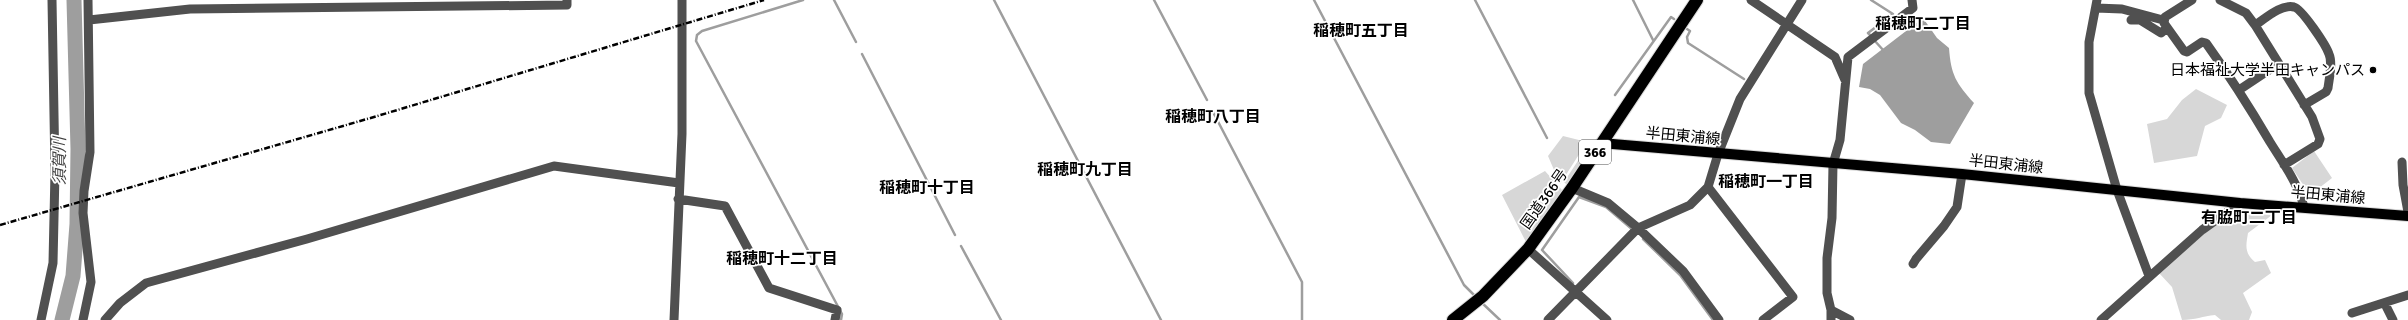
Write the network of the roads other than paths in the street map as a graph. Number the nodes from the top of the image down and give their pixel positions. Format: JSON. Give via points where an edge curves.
{"nodes":[{"id":1,"x":52,"y":0,"type":"edge"},
{"id":2,"x":88,"y":0,"type":"edge"},
{"id":3,"x":567,"y":0,"type":"edge"},
{"id":4,"x":682,"y":0,"type":"edge"},
{"id":5,"x":1697,"y":0,"type":"edge"},
{"id":6,"x":1750,"y":0,"type":"edge"},
{"id":7,"x":1802,"y":0,"type":"edge"},
{"id":8,"x":1912,"y":0,"type":"edge"},
{"id":9,"x":2192,"y":0,"type":"edge"},
{"id":10,"x":2220,"y":0,"type":"edge"},
{"id":11,"x":379,"y":4,"type":"edge"},
{"id":12,"x":2096,"y":4,"type":"edge"},
{"id":13,"x":190,"y":5,"type":"edge"},
{"id":14,"x":89,"y":20,"type":"junction"},
{"id":15,"x":2131,"y":20,"type":"dead end"},
{"id":16,"x":2165,"y":24,"type":"junction"},
{"id":17,"x":1785,"y":25,"type":"junction"},
{"id":18,"x":2255,"y":25,"type":"junction"},
{"id":19,"x":2278,"y":64,"type":"junction"},
{"id":20,"x":1846,"y":82,"type":"junction"},
{"id":21,"x":2239,"y":90,"type":"junction"},
{"id":22,"x":2304,"y":104,"type":"junction"},
{"id":23,"x":1601,"y":143,"type":"junction"},
{"id":24,"x":1718,"y":154,"type":"junction"},
{"id":25,"x":2402,"y":162,"type":"dead end"},
{"id":26,"x":1833,"y":164,"type":"junction"},
{"id":27,"x":2284,"y":165,"type":"junction"},
{"id":28,"x":1962,"y":174,"type":"junction"},
{"id":29,"x":678,"y":183,"type":"junction"},
{"id":30,"x":1708,"y":187,"type":"junction"},
{"id":31,"x":1572,"y":188,"type":"junction"},
{"id":32,"x":2117,"y":190,"type":"junction"},
{"id":33,"x":678,"y":199,"type":"junction"},
{"id":34,"x":2240,"y":203,"type":"junction"},
{"id":35,"x":2304,"y":207,"type":"junction"},
{"id":36,"x":2408,"y":212,"type":"edge"},
{"id":37,"x":2408,"y":216,"type":"edge"},
{"id":38,"x":1638,"y":228,"type":"junction"},
{"id":39,"x":1528,"y":249,"type":"junction"},
{"id":40,"x":1914,"y":264,"type":"dead end"},
{"id":41,"x":2149,"y":276,"type":"junction"},
{"id":42,"x":1576,"y":292,"type":"junction"},
{"id":43,"x":2408,"y":295,"type":"edge"},
{"id":44,"x":2385,"y":304,"type":"junction"},
{"id":45,"x":1831,"y":310,"type":"junction"},
{"id":46,"x":2352,"y":313,"type":"dead end"},
{"id":47,"x":1713,"y":317,"type":"edge"},
{"id":48,"x":41,"y":320,"type":"edge"},
{"id":49,"x":83,"y":320,"type":"edge"},
{"id":50,"x":105,"y":320,"type":"edge"},
{"id":51,"x":674,"y":320,"type":"edge"},
{"id":52,"x":835,"y":320,"type":"edge"},
{"id":53,"x":1452,"y":320,"type":"edge"},
{"id":54,"x":1548,"y":320,"type":"edge"},
{"id":55,"x":1607,"y":320,"type":"edge"},
{"id":56,"x":1763,"y":320,"type":"edge"},
{"id":57,"x":1831,"y":320,"type":"edge"},
{"id":58,"x":1850,"y":320,"type":"edge"},
{"id":59,"x":2101,"y":320,"type":"edge"},
{"id":60,"x":2393,"y":320,"type":"edge"}],
"edges":[{"from":1,"to":48,"type":"street","via":[[55,172],[53,262]]},
{"from":2,"to":14,"type":"street"},
{"from":3,"to":11,"type":"street","via":[[566,5]]},
{"from":4,"to":29,"type":"street","via":[[682,134]]},
{"from":5,"to":23,"type":"highway","name":"国道366号","number":"366"},
{"from":6,"to":17,"type":"street"},
{"from":7,"to":17,"type":"street"},
{"from":8,"to":20,"type":"street","via":[[1913,8],[1848,57]]},
{"from":9,"to":16,"type":"street"},
{"from":10,"to":18,"type":"street","via":[[2246,13]]},
{"from":11,"to":13,"type":"street"},
{"from":12,"to":16,"type":"street","via":[[2122,9]]},
{"from":12,"to":32,"type":"street","via":[[2089,42],[2089,93]]},
{"from":13,"to":14,"type":"street"},
{"from":14,"to":49,"type":"street","via":[[90,152],[83,213],[91,282]]},
{"from":15,"to":16,"type":"street","via":[[2140,20],[2160,33]]},
{"from":16,"to":21,"type":"street","via":[[2184,51],[2188,52],[2202,42],[2206,43]]},
{"from":17,"to":20,"type":"street","via":[[1835,57]]},
{"from":17,"to":24,"type":"street","via":[[1740,100]]},
{"from":18,"to":19,"type":"street"},
{"from":18,"to":22,"type":"street","via":[[2277,11],[2296,8],[2312,26],[2330,55],[2326,92]]},
{"from":19,"to":21,"type":"street"},
{"from":19,"to":22,"type":"street"},
{"from":20,"to":26,"type":"street","via":[[1840,140]]},
{"from":21,"to":27,"type":"street"},
{"from":22,"to":27,"type":"street","via":[[2320,139],[2318,144]]},
{"from":23,"to":24,"type":"main road","name":"半田東浦線"},
{"from":23,"to":31,"type":"highway","name":"国道366号","number":"366"},
{"from":24,"to":26,"type":"main road","name":"半田東浦線"},
{"from":24,"to":30,"type":"street"},
{"from":25,"to":36,"type":"street"},
{"from":26,"to":28,"type":"main road","name":"半田東浦線"},
{"from":26,"to":45,"type":"street","via":[[1832,218],[1827,258],[1827,293]]},
{"from":27,"to":35,"type":"street","via":[[2301,194]]},
{"from":28,"to":32,"type":"main road","name":"半田東浦線"},
{"from":28,"to":40,"type":"street","via":[[1957,206]]},
{"from":29,"to":33,"type":"street"},
{"from":29,"to":50,"type":"street","via":[[554,166],[307,239],[146,283]]},
{"from":30,"to":38,"type":"street","via":[[1690,204]]},
{"from":30,"to":56,"type":"street","via":[[1793,297]]},
{"from":31,"to":38,"type":"street","via":[[1608,203]]},
{"from":31,"to":39,"type":"highway","name":"国道366号","number":"366"},
{"from":32,"to":34,"type":"main road","name":"半田東浦線"},
{"from":32,"to":41,"type":"street"},
{"from":33,"to":51,"type":"street"},
{"from":33,"to":52,"type":"street","via":[[725,206],[769,288],[837,310]]},
{"from":34,"to":35,"type":"main road","name":"半田東浦線"},
{"from":34,"to":41,"type":"street","via":[[2202,230]]},
{"from":35,"to":37,"type":"main road","name":"半田東浦線"},
{"from":38,"to":42,"type":"street"},
{"from":38,"to":47,"type":"street","via":[[1682,271]]},
{"from":39,"to":42,"type":"street"},
{"from":39,"to":53,"type":"highway","name":"国道366号","number":"366","via":[[1479,300]]},
{"from":41,"to":59,"type":"street"},
{"from":42,"to":54,"type":"street"},
{"from":42,"to":55,"type":"street"},
{"from":43,"to":44,"type":"street"},
{"from":44,"to":46,"type":"street"},
{"from":44,"to":60,"type":"street"},
{"from":45,"to":57,"type":"street"},
{"from":45,"to":58,"type":"street"}]}
